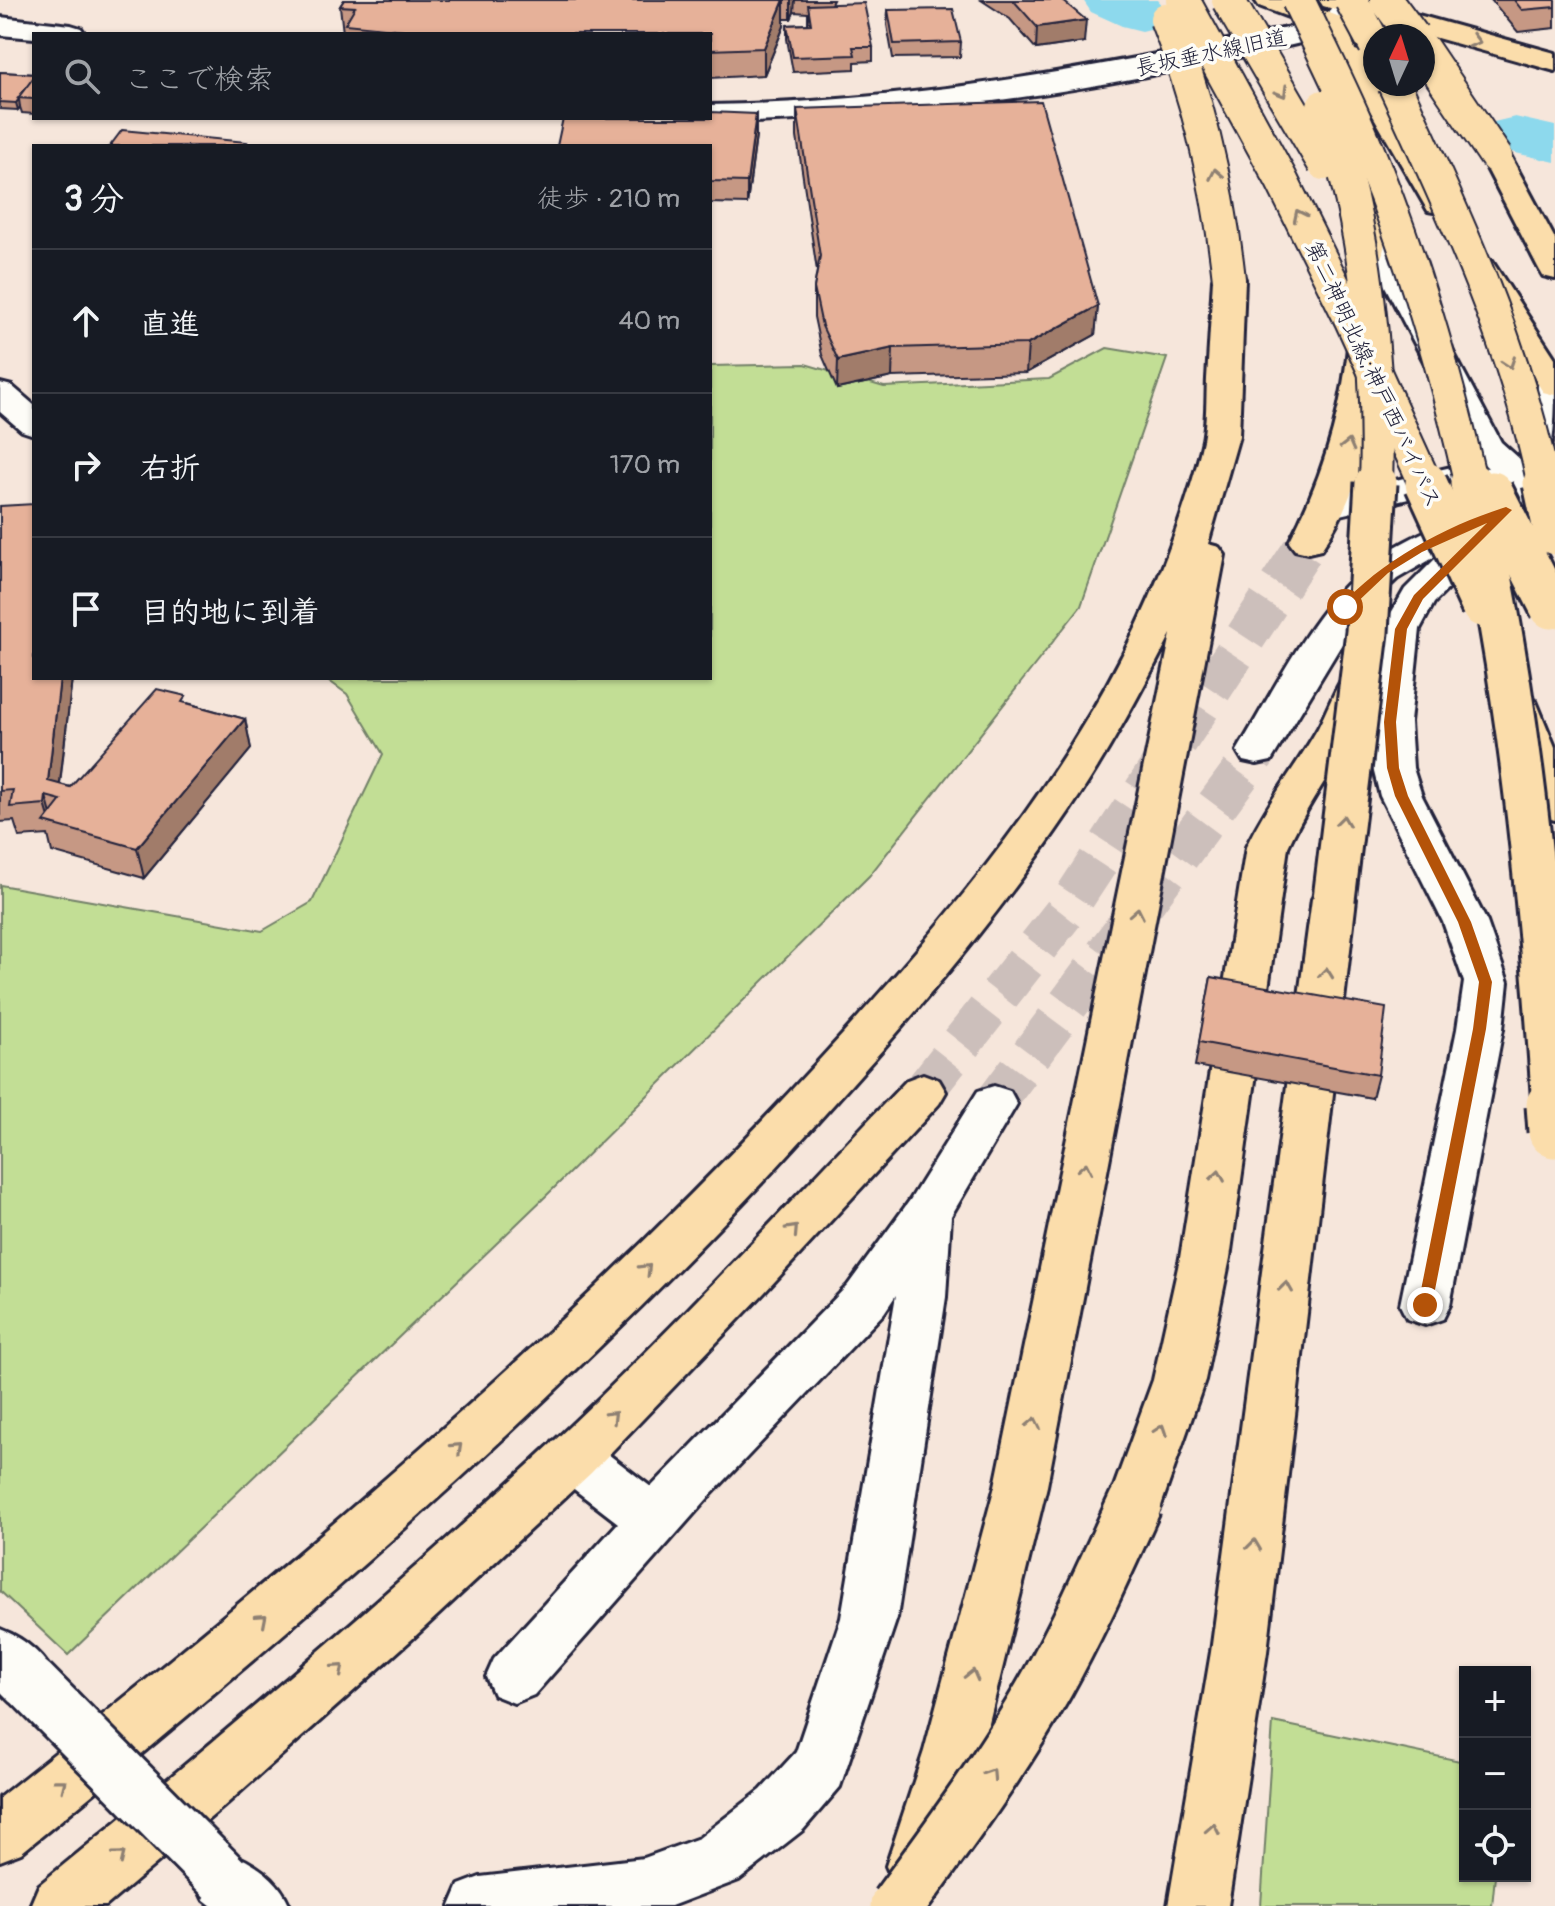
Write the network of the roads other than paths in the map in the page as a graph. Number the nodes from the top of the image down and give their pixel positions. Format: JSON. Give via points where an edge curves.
{"nodes":[{"id":1,"x":1158,"y":0,"type":"edge"},
{"id":2,"x":1183,"y":0,"type":"edge"},
{"id":3,"x":1228,"y":0,"type":"edge"},
{"id":4,"x":1269,"y":0,"type":"edge"},
{"id":5,"x":1386,"y":0,"type":"edge"},
{"id":6,"x":1321,"y":7,"type":"edge"},
{"id":7,"x":1404,"y":24,"type":"edge"},
{"id":8,"x":0,"y":26,"type":"edge"},
{"id":9,"x":1363,"y":30,"type":"edge"},
{"id":10,"x":53,"y":32,"type":"edge"},
{"id":11,"x":1363,"y":37,"type":"edge"},
{"id":12,"x":0,"y":43,"type":"edge"},
{"id":13,"x":32,"y":46,"type":"edge"},
{"id":14,"x":1435,"y":53,"type":"edge"},
{"id":15,"x":1555,"y":62,"type":"edge"},
{"id":16,"x":1435,"y":68,"type":"edge"},
{"id":17,"x":1555,"y":85,"type":"edge"},
{"id":18,"x":1400,"y":96,"type":"edge"},
{"id":19,"x":712,"y":98,"type":"edge"},
{"id":20,"x":712,"y":114,"type":"edge"},
{"id":21,"x":1370,"y":226,"type":"junction"},
{"id":22,"x":1555,"y":269,"type":"edge"},
{"id":23,"x":1555,"y":385,"type":"edge"},
{"id":24,"x":0,"y":393,"type":"edge"},
{"id":25,"x":32,"y":422,"type":"edge"},
{"id":26,"x":1222,"y":438,"type":"junction"},
{"id":27,"x":1530,"y":497,"type":"edge"},
{"id":28,"x":1327,"y":507,"type":"junction"},
{"id":29,"x":1555,"y":534,"type":"edge"},
{"id":30,"x":1308,"y":542,"type":"tunnel mouth"},
{"id":31,"x":1553,"y":613,"type":"edge"},
{"id":32,"x":1361,"y":676,"type":"junction"},
{"id":33,"x":1257,"y":751,"type":"tunnel mouth"},
{"id":34,"x":1555,"y":806,"type":"edge"},
{"id":35,"x":923,"y":1092,"type":"tunnel mouth"},
{"id":36,"x":994,"y":1104,"type":"tunnel mouth"},
{"id":37,"x":1555,"y":1131,"type":"edge"},
{"id":38,"x":927,"y":1214,"type":"junction"},
{"id":39,"x":1425,"y":1305,"type":"dead end"},
{"id":40,"x":572,"y":1457,"type":"junction"},
{"id":41,"x":654,"y":1520,"type":"junction"},
{"id":42,"x":15,"y":1669,"type":"edge"},
{"id":43,"x":514,"y":1677,"type":"dead end"},
{"id":44,"x":0,"y":1833,"type":"edge"},
{"id":45,"x":242,"y":1892,"type":"edge"},
{"id":46,"x":60,"y":1906,"type":"edge"},
{"id":47,"x":480,"y":1906,"type":"edge"},
{"id":48,"x":900,"y":1906,"type":"edge"},
{"id":49,"x":1198,"y":1906,"type":"edge"}],
"edges":[{"from":26,"to":1,"type":"main road","one_way":true,"bridge":true,"via":[[1229,279],[1221,203],[1196,95]]},
{"from":34,"to":2,"type":"main road","name":"第二神明北線;神戸西バイパス","one_way":true,"bridge":true,"via":[[1486,615],[1351,320]]},
{"from":3,"to":31,"type":"main road","name":"第二神明北線;神戸西バイパス","one_way":true,"bridge":true,"via":[[1330,176]]},
{"from":4,"to":6,"type":"main road"},
{"from":5,"to":7,"type":"main road","bridge":true},
{"from":6,"to":9,"type":"main road"},
{"from":6,"to":11,"type":"main road","bridge":true},
{"from":6,"to":15,"type":"main road","one_way":true},
{"from":6,"to":19,"type":"street","name":"長坂垂水線旧道","via":[[994,78],[860,93]]},
{"from":6,"to":20,"type":"street","name":"長坂垂水線旧道","via":[[1013,92],[839,110]]},
{"from":6,"to":21,"type":"main road","via":[[1362,161]]},
{"from":6,"to":23,"type":"main road"},
{"from":6,"to":32,"type":"main road","bridge":true,"via":[[1330,126],[1363,248],[1373,323],[1377,509]]},
{"from":6,"to":37,"type":"main road","bridge":true,"via":[[1330,61],[1420,294],[1495,580],[1526,778]]},
{"from":8,"to":10,"type":"street"},
{"from":12,"to":13,"type":"street"},
{"from":14,"to":17,"type":"main road"},
{"from":16,"to":22,"type":"main road","bridge":true,"via":[[1496,157]]},
{"from":18,"to":29,"type":"main road","one_way":true,"bridge":true,"via":[[1485,291],[1529,420]]},
{"from":21,"to":27,"type":"street","via":[[1486,447]]},
{"from":28,"to":21,"type":"main road","one_way":true,"via":[[1365,372]]},
{"from":23,"to":27,"type":"street","via":[[1554,422]]},
{"from":24,"to":25,"type":"street"},
{"from":44,"to":26,"type":"main road","one_way":true,"via":[[184,1687],[417,1485],[749,1167],[871,1033],[975,910],[1062,790],[1121,693],[1165,606]]},
{"from":48,"to":26,"type":"main road","one_way":true,"bridge":true,"via":[[953,1751],[1024,1470],[1166,768],[1209,541]]},
{"from":27,"to":28,"type":"street","via":[[1482,476],[1460,476]]},
{"from":27,"to":33,"type":"street","via":[[1418,550],[1384,571],[1345,607]]},
{"from":27,"to":39,"type":"street","via":[[1418,597],[1401,629],[1390,722],[1393,768],[1401,796],[1465,922],[1486,982]]},
{"from":28,"to":30,"type":"main road"},
{"from":48,"to":32,"type":"main road","one_way":true,"bridge":true,"via":[[1033,1708],[1135,1503],[1179,1380],[1205,1258],[1267,847],[1280,815],[1348,714]]},
{"from":49,"to":32,"type":"main road","one_way":true,"bridge":true,"via":[[1244,1622]]},
{"from":40,"to":35,"type":"main road","one_way":true},
{"from":36,"to":38,"type":"street"},
{"from":38,"to":41,"type":"street","via":[[866,1299]]},
{"from":38,"to":47,"type":"street","via":[[921,1297],[869,1618],[820,1768],[782,1810],[718,1860],[644,1887]]},
{"from":40,"to":41,"type":"street"},
{"from":46,"to":40,"type":"main road","one_way":true,"via":[[237,1758]]},
{"from":41,"to":43,"type":"street"},
{"from":42,"to":45,"type":"street","bridge":true}]}
